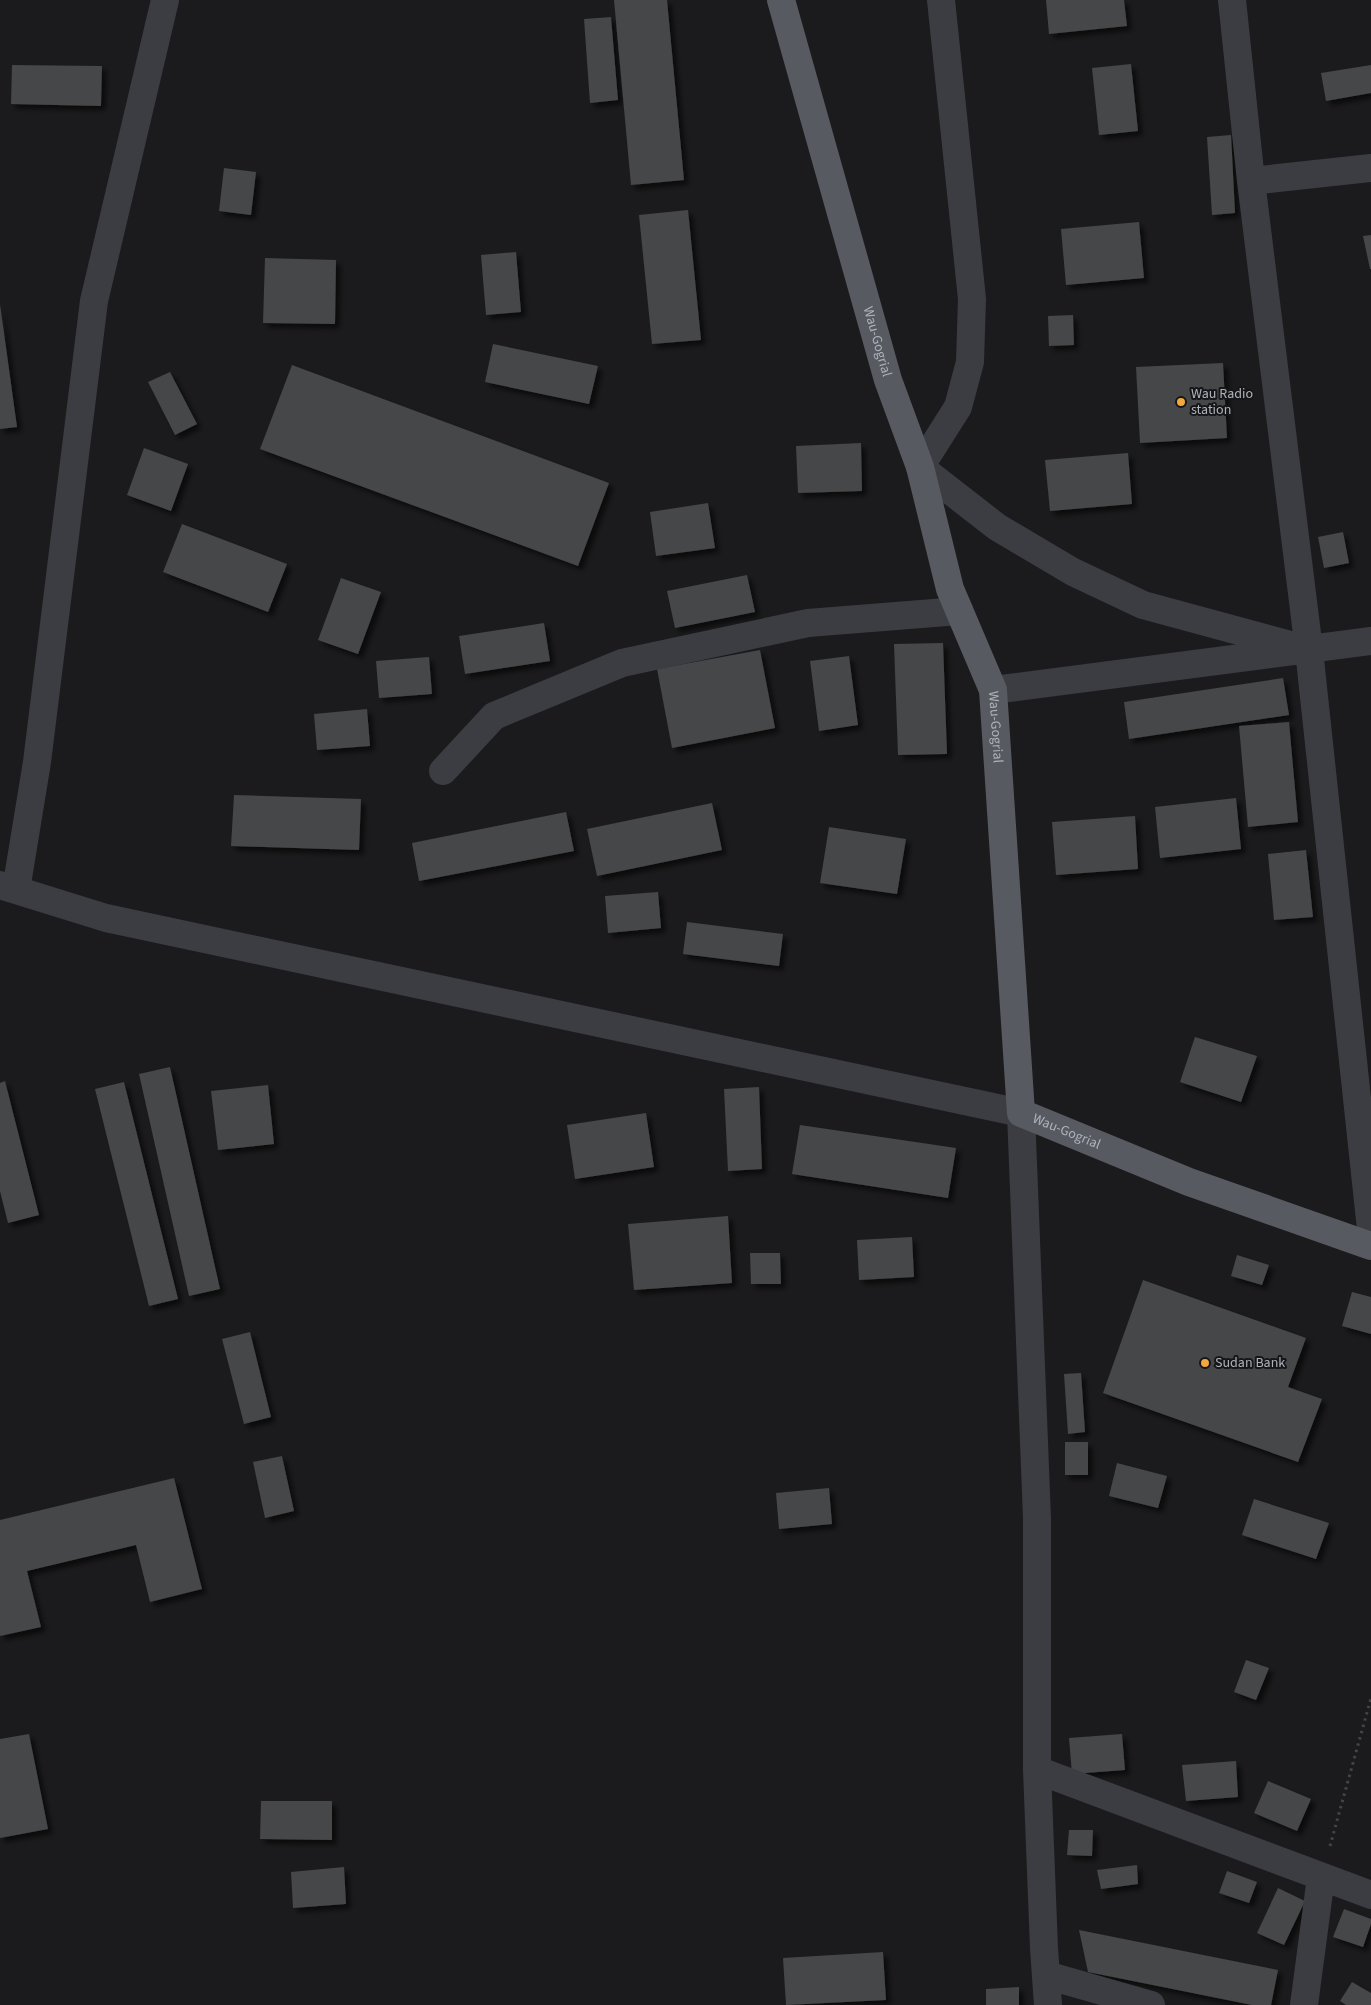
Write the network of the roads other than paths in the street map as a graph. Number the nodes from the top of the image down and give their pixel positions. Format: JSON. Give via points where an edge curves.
{"nodes":[{"id":1,"x":164,"y":0,"type":"edge"},
{"id":2,"x":781,"y":0,"type":"edge"},
{"id":3,"x":941,"y":0,"type":"edge"},
{"id":4,"x":1232,"y":0,"type":"edge"},
{"id":5,"x":1371,"y":168,"type":"edge"},
{"id":6,"x":1251,"y":181,"type":"junction"},
{"id":7,"x":920,"y":467,"type":"junction"},
{"id":8,"x":959,"y":611,"type":"junction"},
{"id":9,"x":1371,"y":641,"type":"edge"},
{"id":10,"x":1309,"y":650,"type":"junction"},
{"id":11,"x":993,"y":690,"type":"junction"},
{"id":12,"x":443,"y":771,"type":"dead end"},
{"id":13,"x":8,"y":888,"type":"edge"},
{"id":14,"x":1022,"y":1112,"type":"junction"},
{"id":15,"x":1371,"y":1229,"type":"edge"},
{"id":16,"x":1371,"y":1246,"type":"edge"},
{"id":17,"x":1038,"y":1770,"type":"junction"},
{"id":18,"x":1321,"y":1877,"type":"junction"},
{"id":19,"x":1371,"y":1895,"type":"edge"},
{"id":20,"x":1046,"y":1975,"type":"junction"},
{"id":21,"x":1048,"y":2005,"type":"edge"},
{"id":22,"x":1151,"y":2005,"type":"edge"},
{"id":23,"x":1304,"y":2005,"type":"edge"}],
"edges":[{"from":1,"to":13,"type":"street","via":[[94,301],[37,762]]},
{"from":2,"to":7,"type":"main road","name":"Wau-Gogrial","via":[[888,380]]},
{"from":3,"to":7,"type":"street","via":[[972,299],[970,362],[958,408]]},
{"from":4,"to":6,"type":"street"},
{"from":5,"to":6,"type":"street"},
{"from":6,"to":10,"type":"street"},
{"from":7,"to":8,"type":"main road","name":"Wau-Gogrial","via":[[950,589]]},
{"from":7,"to":10,"type":"street","via":[[997,527],[1082,576],[1143,605]]},
{"from":8,"to":11,"type":"main road","name":"Wau-Gogrial"},
{"from":8,"to":12,"type":"street","via":[[808,623],[622,663],[494,716]]},
{"from":9,"to":10,"type":"street"},
{"from":10,"to":11,"type":"street"},
{"from":10,"to":15,"type":"street"},
{"from":11,"to":14,"type":"main road","name":"Wau-Gogrial"},
{"from":13,"to":14,"type":"street","via":[[106,918]]},
{"from":14,"to":16,"type":"main road","name":"Wau-Gogrial","via":[[1189,1182]]},
{"from":14,"to":17,"type":"street","via":[[1037,1518]]},
{"from":17,"to":18,"type":"street"},
{"from":17,"to":20,"type":"street"},
{"from":18,"to":19,"type":"street"},
{"from":18,"to":23,"type":"street"},
{"from":20,"to":21,"type":"street"},
{"from":20,"to":22,"type":"street"}]}
